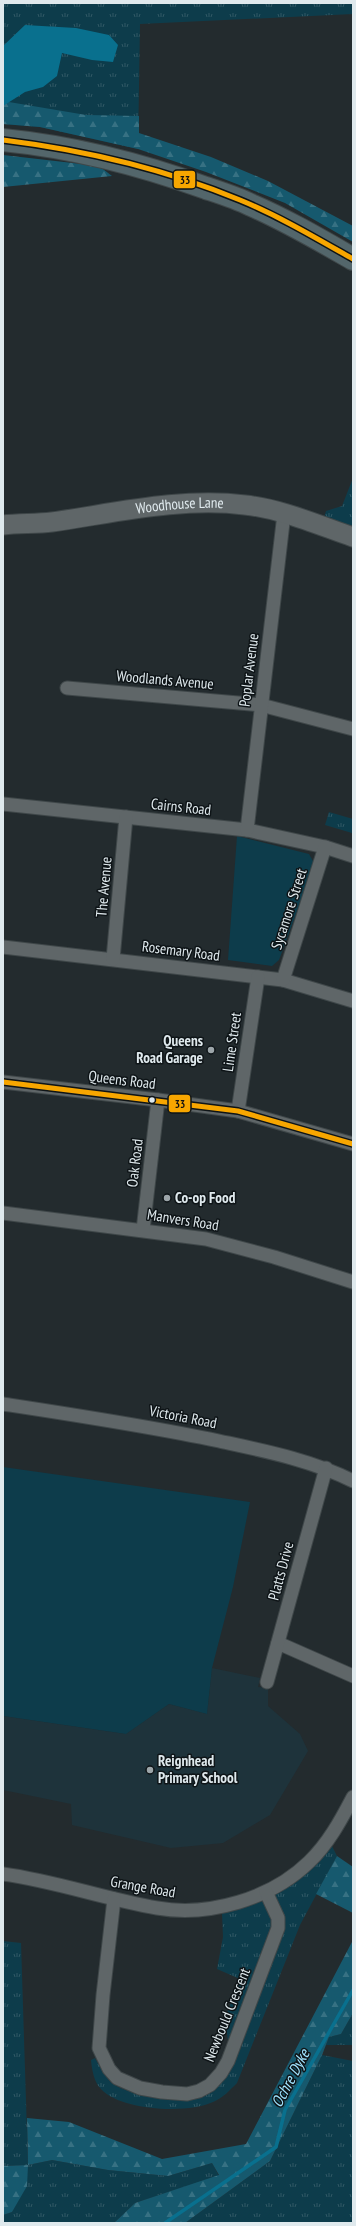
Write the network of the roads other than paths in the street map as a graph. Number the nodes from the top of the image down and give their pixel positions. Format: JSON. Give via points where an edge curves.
{"nodes":[{"id":1,"x":3,"y":140,"type":"edge"},
{"id":2,"x":353,"y":259,"type":"edge"},
{"id":3,"x":284,"y":514,"type":"junction"},
{"id":4,"x":3,"y":525,"type":"edge"},
{"id":5,"x":353,"y":537,"type":"edge"},
{"id":6,"x":67,"y":688,"type":"dead end"},
{"id":7,"x":261,"y":705,"type":"junction"},
{"id":8,"x":353,"y":729,"type":"edge"},
{"id":9,"x":3,"y":804,"type":"edge"},
{"id":10,"x":126,"y":817,"type":"junction"},
{"id":11,"x":247,"y":830,"type":"junction"},
{"id":12,"x":325,"y":847,"type":"junction"},
{"id":13,"x":353,"y":856,"type":"edge"},
{"id":14,"x":3,"y":947,"type":"edge"},
{"id":15,"x":113,"y":959,"type":"junction"},
{"id":16,"x":258,"y":977,"type":"junction"},
{"id":17,"x":283,"y":980,"type":"junction"},
{"id":18,"x":353,"y":1001,"type":"edge"},
{"id":19,"x":3,"y":1082,"type":"edge"},
{"id":20,"x":158,"y":1100,"type":"junction"},
{"id":21,"x":238,"y":1111,"type":"junction"},
{"id":22,"x":353,"y":1144,"type":"edge"},
{"id":23,"x":3,"y":1213,"type":"edge"},
{"id":24,"x":143,"y":1230,"type":"junction"},
{"id":25,"x":353,"y":1282,"type":"edge"},
{"id":26,"x":3,"y":1404,"type":"edge"},
{"id":27,"x":326,"y":1468,"type":"junction"},
{"id":28,"x":353,"y":1481,"type":"edge"},
{"id":29,"x":278,"y":1643,"type":"junction"},
{"id":30,"x":353,"y":1676,"type":"edge"},
{"id":31,"x":267,"y":1682,"type":"dead end"},
{"id":32,"x":353,"y":1797,"type":"edge"},
{"id":33,"x":3,"y":1874,"type":"edge"},
{"id":34,"x":266,"y":1892,"type":"junction"},
{"id":35,"x":114,"y":1899,"type":"junction"}],
"edges":[{"from":1,"to":2,"type":"highway","via":[[61,148],[112,159],[185,180],[251,204],[311,234]]},
{"from":3,"to":4,"type":"street","name":"Woodhouse Lane","via":[[245,505],[186,504],[49,522]]},
{"from":3,"to":5,"type":"street","name":"Woodhouse Lane"},
{"from":3,"to":7,"type":"street","name":"Poplar Avenue"},
{"from":6,"to":7,"type":"street","name":"Woodlands Avenue"},
{"from":7,"to":8,"type":"street","name":"Woodlands Avenue"},
{"from":7,"to":11,"type":"street","name":"Poplar Avenue"},
{"from":9,"to":10,"type":"street","name":"Cairns Road"},
{"from":10,"to":11,"type":"street","name":"Cairns Road"},
{"from":10,"to":15,"type":"street","name":"The Avenue"},
{"from":11,"to":12,"type":"street","name":"Cairns Road"},
{"from":12,"to":13,"type":"street","name":"Cairns Road"},
{"from":12,"to":17,"type":"street","name":"Sycamore Street"},
{"from":14,"to":15,"type":"street","name":"Rosemary Road"},
{"from":15,"to":16,"type":"street","name":"Rosemary Road"},
{"from":16,"to":17,"type":"street","name":"Rosemary Road"},
{"from":16,"to":21,"type":"street","name":"Lime Street"},
{"from":17,"to":18,"type":"street","name":"Rosemary Road"},
{"from":19,"to":20,"type":"street","name":"Queens Road"},
{"from":20,"to":21,"type":"street","name":"Queens Road"},
{"from":20,"to":24,"type":"street","name":"Oak Road"},
{"from":21,"to":22,"type":"street","name":"Queens Road"},
{"from":23,"to":24,"type":"street","name":"Manvers Road"},
{"from":24,"to":25,"type":"street","name":"Manvers Road","via":[[227,1244],[274,1256]]},
{"from":26,"to":27,"type":"street","name":"Victoria Road","via":[[160,1428],[291,1457]]},
{"from":27,"to":28,"type":"street","name":"Victoria Road"},
{"from":27,"to":29,"type":"street","name":"Platts Drive"},
{"from":29,"to":30,"type":"street"},
{"from":29,"to":31,"type":"street","name":"Platts Drive"},
{"from":32,"to":34,"type":"street","name":"Grange Road","via":[[338,1824],[309,1862]]},
{"from":33,"to":35,"type":"street","name":"Grange Road","via":[[36,1879]]},
{"from":34,"to":35,"type":"street","name":"Grange Road","via":[[238,1902],[186,1910],[158,1908]]},
{"from":34,"to":35,"type":"street","name":"Newbould Crescent","via":[[278,1918],[278,1928],[228,2061],[210,2085],[187,2094],[140,2088],[117,2078],[109,2069],[99,2048],[102,1995]]}]}
